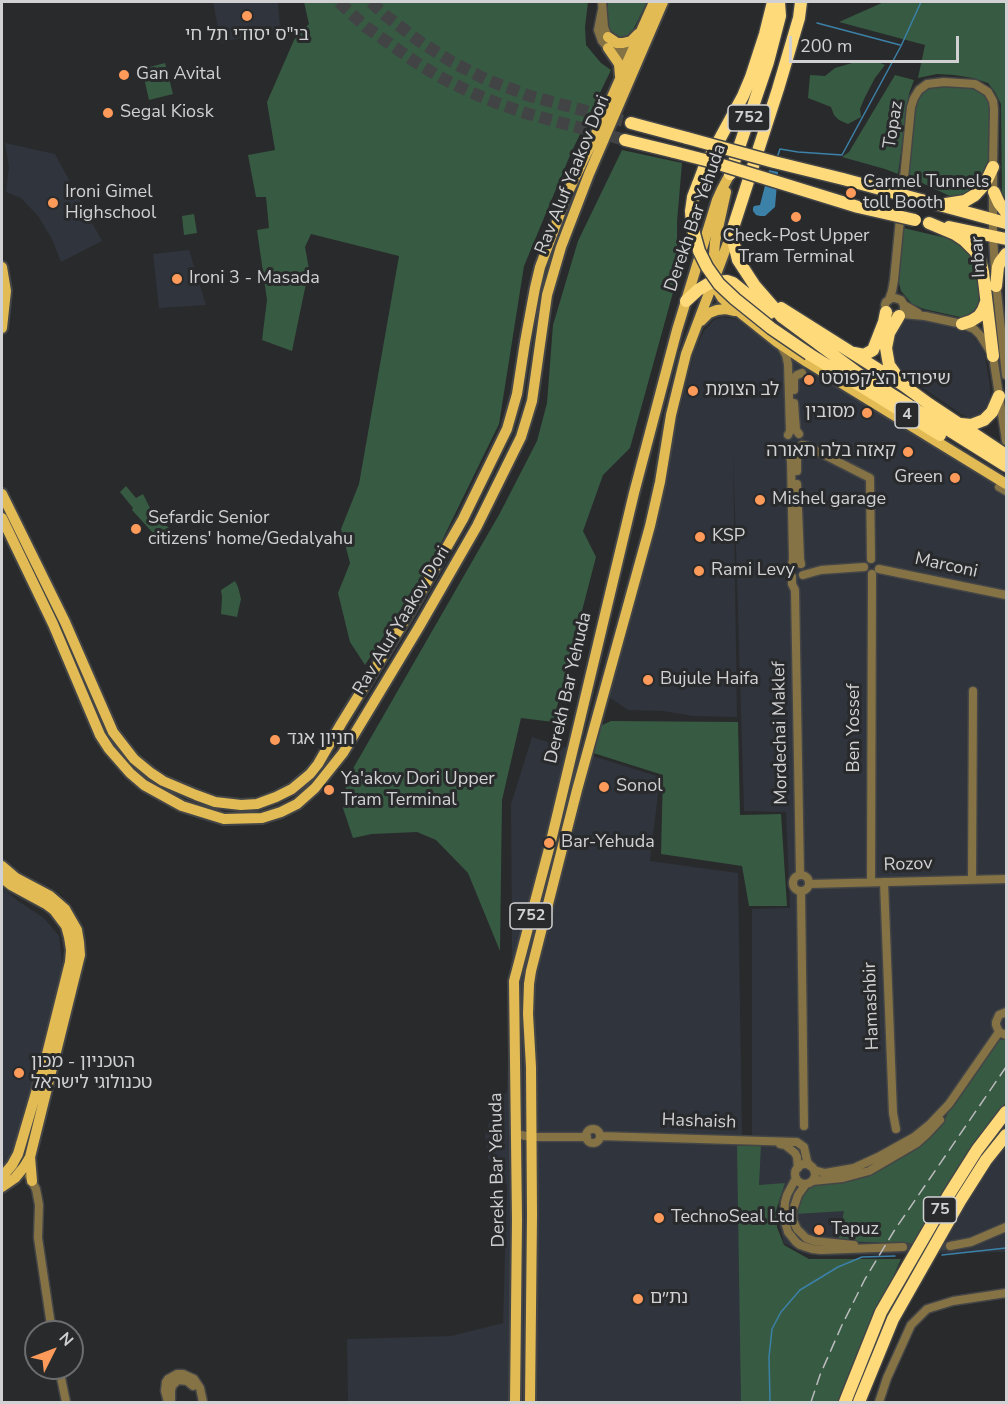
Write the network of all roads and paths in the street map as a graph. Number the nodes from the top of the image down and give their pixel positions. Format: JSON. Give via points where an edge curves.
{"nodes":[{"id":1,"x":654,"y":2,"type":"edge"},
{"id":2,"x":663,"y":2,"type":"edge"},
{"id":3,"x":773,"y":2,"type":"edge"},
{"id":4,"x":779,"y":2,"type":"edge"},
{"id":5,"x":801,"y":2,"type":"edge"},
{"id":6,"x":602,"y":6,"type":"edge"},
{"id":7,"x":642,"y":30,"type":"junction"},
{"id":8,"x":608,"y":43,"type":"junction"},
{"id":9,"x":632,"y":57,"type":"junction"},
{"id":10,"x":620,"y":76,"type":"junction"},
{"id":11,"x":631,"y":123,"type":"tunnel mouth"},
{"id":12,"x":625,"y":140,"type":"tunnel mouth"},
{"id":13,"x":993,"y":167,"type":"junction"},
{"id":14,"x":730,"y":174,"type":"junction"},
{"id":15,"x":994,"y":192,"type":"junction"},
{"id":16,"x":936,"y":204,"type":"junction"},
{"id":17,"x":1006,"y":212,"type":"edge"},
{"id":18,"x":1000,"y":221,"type":"edge"},
{"id":19,"x":929,"y":223,"type":"junction"},
{"id":20,"x":733,"y":228,"type":"junction"},
{"id":21,"x":993,"y":236,"type":"junction"},
{"id":22,"x":1006,"y":239,"type":"edge"},
{"id":23,"x":1006,"y":254,"type":"edge"},
{"id":24,"x":2,"y":267,"type":"edge"},
{"id":25,"x":894,"y":280,"type":"junction"},
{"id":26,"x":714,"y":282,"type":"junction"},
{"id":27,"x":755,"y":286,"type":"junction"},
{"id":28,"x":996,"y":286,"type":"junction"},
{"id":29,"x":986,"y":298,"type":"junction"},
{"id":30,"x":686,"y":301,"type":"junction"},
{"id":31,"x":887,"y":306,"type":"junction"},
{"id":32,"x":902,"y":309,"type":"junction"},
{"id":33,"x":739,"y":313,"type":"junction"},
{"id":34,"x":962,"y":324,"type":"junction"},
{"id":35,"x":2,"y":328,"type":"edge"},
{"id":36,"x":695,"y":328,"type":"junction"},
{"id":37,"x":796,"y":329,"type":"junction"},
{"id":38,"x":777,"y":342,"type":"junction"},
{"id":39,"x":852,"y":352,"type":"junction"},
{"id":40,"x":993,"y":356,"type":"junction"},
{"id":41,"x":802,"y":373,"type":"dead end"},
{"id":42,"x":859,"y":374,"type":"junction"},
{"id":43,"x":1006,"y":375,"type":"edge"},
{"id":44,"x":903,"y":385,"type":"junction"},
{"id":45,"x":999,"y":396,"type":"junction"},
{"id":46,"x":929,"y":404,"type":"junction"},
{"id":47,"x":958,"y":423,"type":"junction"},
{"id":48,"x":799,"y":434,"type":"junction"},
{"id":49,"x":788,"y":435,"type":"junction"},
{"id":50,"x":1006,"y":441,"type":"edge"},
{"id":51,"x":800,"y":447,"type":"junction"},
{"id":52,"x":788,"y":448,"type":"junction"},
{"id":53,"x":1006,"y":455,"type":"edge"},
{"id":54,"x":1006,"y":466,"type":"edge"},
{"id":55,"x":986,"y":472,"type":"junction"},
{"id":56,"x":1006,"y":476,"type":"edge"},
{"id":57,"x":1004,"y":488,"type":"edge"},
{"id":58,"x":2,"y":494,"type":"edge"},
{"id":59,"x":2,"y":518,"type":"edge"},
{"id":60,"x":871,"y":559,"type":"junction"},
{"id":61,"x":864,"y":567,"type":"junction"},
{"id":62,"x":799,"y":571,"type":"junction"},
{"id":63,"x":875,"y":571,"type":"junction"},
{"id":64,"x":1006,"y":595,"type":"edge"},
{"id":65,"x":973,"y":691,"type":"dead end"},
{"id":66,"x":2,"y":866,"type":"edge"},
{"id":67,"x":800,"y":874,"type":"junction"},
{"id":68,"x":2,"y":878,"type":"edge"},
{"id":69,"x":1006,"y":879,"type":"edge"},
{"id":70,"x":972,"y":880,"type":"junction"},
{"id":71,"x":871,"y":882,"type":"junction"},
{"id":72,"x":884,"y":882,"type":"junction"},
{"id":73,"x":809,"y":884,"type":"junction"},
{"id":74,"x":801,"y":891,"type":"junction"},
{"id":75,"x":1006,"y":1012,"type":"edge"},
{"id":76,"x":1003,"y":1033,"type":"edge"},
{"id":77,"x":949,"y":1104,"type":"junction"},
{"id":78,"x":1004,"y":1114,"type":"edge"},
{"id":79,"x":804,"y":1126,"type":"dead end"},
{"id":80,"x":896,"y":1129,"type":"dead end"},
{"id":81,"x":516,"y":1134,"type":"junction"},
{"id":82,"x":1006,"y":1135,"type":"edge"},
{"id":83,"x":531,"y":1137,"type":"junction"},
{"id":84,"x":756,"y":1141,"type":"junction"},
{"id":85,"x":30,"y":1157,"type":"junction"},
{"id":86,"x":798,"y":1167,"type":"junction"},
{"id":87,"x":812,"y":1168,"type":"junction"},
{"id":88,"x":11,"y":1176,"type":"edge"},
{"id":89,"x":796,"y":1178,"type":"junction"},
{"id":90,"x":30,"y":1182,"type":"junction"},
{"id":91,"x":809,"y":1182,"type":"junction"},
{"id":92,"x":1006,"y":1222,"type":"edge"},
{"id":93,"x":1006,"y":1227,"type":"edge"},
{"id":94,"x":980,"y":1238,"type":"junction"},
{"id":95,"x":903,"y":1246,"type":"tunnel mouth"},
{"id":96,"x":950,"y":1246,"type":"tunnel mouth"},
{"id":97,"x":875,"y":1248,"type":"junction"},
{"id":98,"x":1006,"y":1293,"type":"edge"},
{"id":99,"x":50,"y":1320,"type":"edge"},
{"id":100,"x":61,"y":1380,"type":"edge"},
{"id":101,"x":66,"y":1402,"type":"edge"},
{"id":102,"x":170,"y":1402,"type":"edge"},
{"id":103,"x":202,"y":1402,"type":"edge"},
{"id":104,"x":515,"y":1402,"type":"edge"},
{"id":105,"x":530,"y":1402,"type":"edge"},
{"id":106,"x":845,"y":1402,"type":"edge"},
{"id":107,"x":859,"y":1402,"type":"edge"},
{"id":108,"x":879,"y":1402,"type":"edge"}],
"edges":[{"from":1,"to":7,"type":"main road","name":"Rav Aluf Yaakov Dori"},
{"from":2,"to":9,"type":"main road","name":"Rav Aluf Yaakov Dori"},
{"from":3,"to":56,"type":"highway","number":"4","bridge":true,"via":[[751,77],[693,197],[692,226],[699,251],[726,291],[790,342]]},
{"from":4,"to":14,"type":"highway","name":"Derekh Bar Yehuda","number":"752","via":[[780,15],[768,62]]},
{"from":5,"to":20,"type":"highway","number":"4","via":[[778,89]]},
{"from":6,"to":8,"type":"street","via":[[598,34]]},
{"from":7,"to":8,"type":"main road","via":[[626,43]]},
{"from":7,"to":9,"type":"main road","name":"Rav Aluf Yaakov Dori"},
{"from":8,"to":9,"type":"street","via":[[614,43]]},
{"from":8,"to":10,"type":"main road","via":[[619,64]]},
{"from":9,"to":10,"type":"main road","name":"Rav Aluf Yaakov Dori"},
{"from":9,"to":59,"type":"main road","name":"Rav Aluf Yaakov Dori","via":[[561,247],[547,295],[532,401],[521,437],[471,536],[343,753],[297,804],[262,818],[224,819],[176,803],[130,774],[100,735]]},
{"from":10,"to":58,"type":"main road","name":"Rav Aluf Yaakov Dori","via":[[568,192],[540,267],[507,429],[463,519],[405,620],[318,764],[292,789],[257,804],[215,802],[163,781],[134,759],[113,732]]},
{"from":11,"to":16,"type":"highway","bridge":true},
{"from":12,"to":19,"type":"highway","bridge":true,"via":[[858,207]]},
{"from":13,"to":15,"type":"street","name":"Inbar"},
{"from":13,"to":16,"type":"highway","via":[[975,195],[965,201]]},
{"from":13,"to":25,"type":"street","name":"Topaz","via":[[994,116],[988,92],[965,82],[923,87],[911,107]]},
{"from":14,"to":26,"type":"main road","via":[[715,242]]},
{"from":14,"to":30,"type":"main road","name":"Derekh Bar Yehuda","number":"752","via":[[714,209]]},
{"from":15,"to":17,"type":"highway"},
{"from":15,"to":18,"type":"street","name":"Inbar"},
{"from":16,"to":18,"type":"highway"},
{"from":18,"to":21,"type":"street","name":"Inbar"},
{"from":19,"to":21,"type":"highway"},
{"from":19,"to":29,"type":"highway","via":[[956,234],[975,251],[982,265]]},
{"from":20,"to":26,"type":"main road","name":"Derekh Bar Yehuda","number":"752"},
{"from":20,"to":27,"type":"highway","number":"4","via":[[738,260]]},
{"from":21,"to":22,"type":"highway"},
{"from":21,"to":28,"type":"street","name":"Inbar"},
{"from":23,"to":28,"type":"highway","via":[[998,267]]},
{"from":24,"to":35,"type":"main road","via":[[6,291]]},
{"from":25,"to":31,"type":"street","name":"Topaz"},
{"from":25,"to":32,"type":"street"},
{"from":26,"to":30,"type":"highway"},
{"from":26,"to":33,"type":"main road","via":[[720,296]]},
{"from":26,"to":36,"type":"main road","name":"Derekh Bar Yehuda","number":"752"},
{"from":26,"to":37,"type":"highway","via":[[730,281]]},
{"from":27,"to":37,"type":"highway","number":"4"},
{"from":27,"to":39,"type":"highway","via":[[779,307]]},
{"from":28,"to":43,"type":"street","name":"Inbar"},
{"from":29,"to":34,"type":"highway","via":[[981,314]]},
{"from":29,"to":40,"type":"highway"},
{"from":30,"to":81,"type":"main road","name":"Derekh Bar Yehuda","number":"752","via":[[636,485],[514,981]]},
{"from":31,"to":32,"type":"street","via":[[890,316]]},
{"from":31,"to":32,"type":"street","via":[[895,298]]},
{"from":31,"to":39,"type":"highway","via":[[873,350],[864,355]]},
{"from":32,"to":34,"type":"street"},
{"from":32,"to":44,"type":"highway","via":[[885,348],[889,365]]},
{"from":33,"to":36,"type":"main road","via":[[713,311]]},
{"from":33,"to":38,"type":"main road"},
{"from":34,"to":40,"type":"street","via":[[977,332]]},
{"from":36,"to":83,"type":"main road","name":"Derekh Bar Yehuda","number":"752","via":[[671,415],[645,546],[576,790],[531,971]]},
{"from":37,"to":42,"type":"highway","number":"4"},
{"from":38,"to":49,"type":"street","via":[[788,364]]},
{"from":38,"to":55,"type":"main road"},
{"from":39,"to":44,"type":"highway"},
{"from":40,"to":45,"type":"street"},
{"from":41,"to":48,"type":"street","via":[[793,383]]},
{"from":42,"to":46,"type":"highway","via":[[875,377]]},
{"from":42,"to":54,"type":"highway","number":"4"},
{"from":44,"to":46,"type":"highway"},
{"from":45,"to":47,"type":"highway","via":[[984,420],[971,425]]},
{"from":45,"to":50,"type":"street"},
{"from":46,"to":47,"type":"highway"},
{"from":47,"to":53,"type":"highway"},
{"from":48,"to":49,"type":"street"},
{"from":48,"to":51,"type":"street"},
{"from":49,"to":52,"type":"street"},
{"from":51,"to":52,"type":"street","via":[[793,451]]},
{"from":51,"to":60,"type":"street","via":[[807,446],[870,478]]},
{"from":51,"to":62,"type":"street","name":"Mordechai Maklef","via":[[796,462]]},
{"from":52,"to":62,"type":"street","name":"Mordechai Maklef","via":[[793,559]]},
{"from":55,"to":56,"type":"main road"},
{"from":55,"to":57,"type":"main road"},
{"from":60,"to":61,"type":"street"},
{"from":60,"to":63,"type":"street","via":[[877,562]]},
{"from":61,"to":62,"type":"street"},
{"from":61,"to":63,"type":"street","via":[[868,573]]},
{"from":62,"to":67,"type":"street","name":"Mordechai Maklef","via":[[792,584]]},
{"from":63,"to":64,"type":"street","name":"Marconi"},
{"from":63,"to":71,"type":"street","name":"Ben Yossef"},
{"from":65,"to":70,"type":"street"},
{"from":66,"to":85,"type":"main road","via":[[58,902],[71,918],[80,942],[77,970]]},
{"from":67,"to":73,"type":"street","via":[[807,877]]},
{"from":67,"to":74,"type":"street","via":[[793,885]]},
{"from":68,"to":88,"type":"main road","via":[[54,910],[66,926],[71,950]]},
{"from":69,"to":70,"type":"street","name":"Rozov"},
{"from":70,"to":72,"type":"street","name":"Rozov"},
{"from":71,"to":72,"type":"street","name":"Rozov"},
{"from":71,"to":73,"type":"street","name":"Rozov"},
{"from":72,"to":80,"type":"street","name":"Hamashbir","via":[[892,1113]]},
{"from":73,"to":74,"type":"street"},
{"from":74,"to":79,"type":"street"},
{"from":75,"to":76,"type":"street","via":[[997,1018],[996,1025]]},
{"from":76,"to":77,"type":"street"},
{"from":77,"to":87,"type":"street","via":[[914,1137],[870,1161],[825,1173]]},
{"from":77,"to":91,"type":"street","via":[[941,1120],[927,1134],[878,1166],[853,1176]]},
{"from":78,"to":106,"type":"highway","number":"75","via":[[948,1196],[881,1312]]},
{"from":81,"to":83,"type":"street"},
{"from":81,"to":104,"type":"main road","name":"Derekh Bar Yehuda","number":"752"},
{"from":82,"to":107,"type":"highway","number":"75","via":[[960,1201],[893,1319]]},
{"from":83,"to":84,"type":"street","name":"Hashaish","via":[[587,1137],[593,1142],[600,1136]]},
{"from":83,"to":105,"type":"main road","name":"Derekh Bar Yehuda","number":"752"},
{"from":84,"to":86,"type":"street","via":[[785,1145],[797,1157]]},
{"from":84,"to":87,"type":"street","name":"Hashaish","via":[[797,1142],[804,1147]]},
{"from":85,"to":88,"type":"main road"},
{"from":85,"to":90,"type":"main road"},
{"from":86,"to":87,"type":"street","via":[[804,1164]]},
{"from":86,"to":89,"type":"street"},
{"from":87,"to":91,"type":"street","via":[[814,1176]]},
{"from":88,"to":90,"type":"main road"},
{"from":88,"to":90,"type":"street"},
{"from":89,"to":91,"type":"street"},
{"from":89,"to":97,"type":"street","via":[[784,1210],[786,1227],[796,1242],[821,1250]]},
{"from":90,"to":99,"type":"street","via":[[38,1198],[38,1239]]},
{"from":91,"to":97,"type":"street","via":[[798,1195],[793,1210],[794,1224],[801,1234],[819,1242]]},
{"from":92,"to":94,"type":"street"},
{"from":93,"to":94,"type":"street"},
{"from":94,"to":96,"type":"street"},
{"from":95,"to":97,"type":"street"},
{"from":98,"to":108,"type":"street","via":[[927,1309],[911,1325]]},
{"from":100,"to":101,"type":"street"},
{"from":102,"to":103,"type":"street","via":[[178,1377],[190,1383]]}]}
